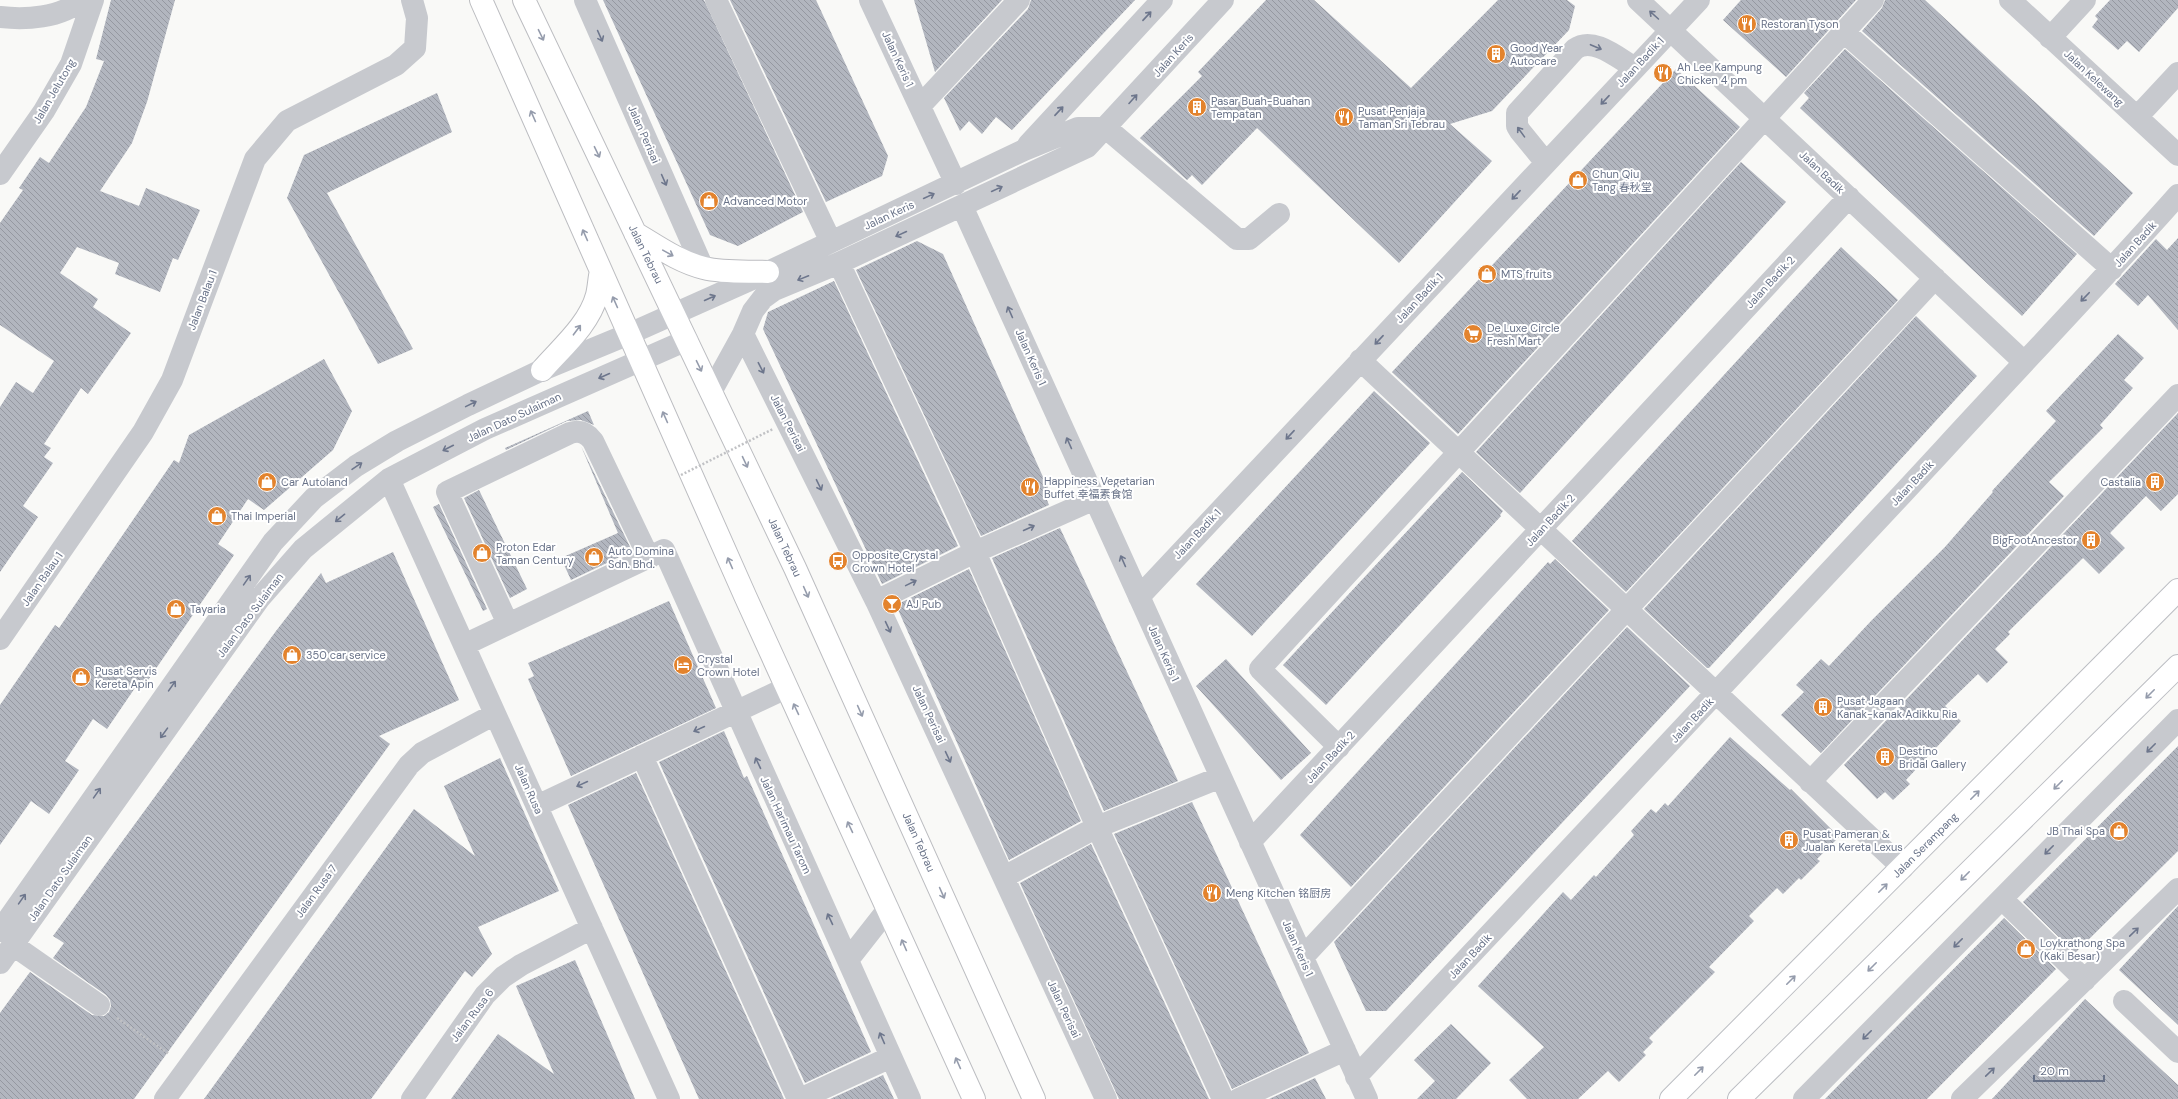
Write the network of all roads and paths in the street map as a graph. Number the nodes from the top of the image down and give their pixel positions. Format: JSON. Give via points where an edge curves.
{"nodes":[{"id":1,"x":81,"y":0,"type":"edge"},
{"id":2,"x":93,"y":0,"type":"edge"},
{"id":3,"x":412,"y":0,"type":"edge"},
{"id":4,"x":481,"y":0,"type":"edge"},
{"id":5,"x":524,"y":0,"type":"edge"},
{"id":6,"x":585,"y":0,"type":"edge"},
{"id":7,"x":716,"y":0,"type":"edge"},
{"id":8,"x":870,"y":0,"type":"edge"},
{"id":9,"x":1019,"y":0,"type":"edge"},
{"id":10,"x":1162,"y":0,"type":"edge"},
{"id":11,"x":1223,"y":0,"type":"edge"},
{"id":12,"x":1638,"y":0,"type":"edge"},
{"id":13,"x":1699,"y":0,"type":"edge"},
{"id":14,"x":1873,"y":0,"type":"edge"},
{"id":15,"x":2010,"y":0,"type":"edge"},
{"id":16,"x":2085,"y":0,"type":"edge"},
{"id":17,"x":0,"y":18,"type":"edge"},
{"id":18,"x":1671,"y":30,"type":"junction"},
{"id":19,"x":1844,"y":32,"type":"junction"},
{"id":20,"x":2050,"y":38,"type":"junction"},
{"id":21,"x":1635,"y":68,"type":"junction"},
{"id":22,"x":2178,"y":73,"type":"edge"},
{"id":23,"x":920,"y":106,"type":"junction"},
{"id":24,"x":2137,"y":117,"type":"junction"},
{"id":25,"x":1764,"y":118,"type":"junction"},
{"id":26,"x":1106,"y":128,"type":"junction"},
{"id":27,"x":1024,"y":150,"type":"junction"},
{"id":28,"x":2178,"y":156,"type":"edge"},
{"id":29,"x":1546,"y":163,"type":"junction"},
{"id":30,"x":0,"y":174,"type":"edge"},
{"id":31,"x":956,"y":184,"type":"junction"},
{"id":32,"x":2178,"y":196,"type":"edge"},
{"id":33,"x":1849,"y":197,"type":"junction"},
{"id":34,"x":962,"y":206,"type":"junction"},
{"id":35,"x":1279,"y":214,"type":"dead end"},
{"id":36,"x":635,"y":233,"type":"junction"},
{"id":37,"x":831,"y":242,"type":"junction"},
{"id":38,"x":839,"y":263,"type":"junction"},
{"id":39,"x":703,"y":268,"type":"junction"},
{"id":40,"x":2112,"y":269,"type":"junction"},
{"id":41,"x":601,"y":270,"type":"junction"},
{"id":42,"x":768,"y":272,"type":"junction"},
{"id":43,"x":1935,"y":278,"type":"junction"},
{"id":44,"x":674,"y":314,"type":"junction"},
{"id":45,"x":629,"y":334,"type":"junction"},
{"id":46,"x":743,"y":334,"type":"junction"},
{"id":47,"x":687,"y":340,"type":"junction"},
{"id":48,"x":640,"y":360,"type":"junction"},
{"id":49,"x":1360,"y":360,"type":"junction"},
{"id":50,"x":2024,"y":362,"type":"junction"},
{"id":51,"x":542,"y":370,"type":"junction"},
{"id":52,"x":711,"y":392,"type":"junction"},
{"id":53,"x":2178,"y":395,"type":"edge"},
{"id":54,"x":772,"y":429,"type":"dead end"},
{"id":55,"x":1458,"y":453,"type":"junction"},
{"id":56,"x":681,"y":475,"type":"dead end"},
{"id":57,"x":389,"y":479,"type":"junction"},
{"id":58,"x":1095,"y":499,"type":"junction"},
{"id":59,"x":1541,"y":530,"type":"junction"},
{"id":60,"x":975,"y":552,"type":"junction"},
{"id":61,"x":656,"y":554,"type":"junction"},
{"id":62,"x":2178,"y":590,"type":"edge"},
{"id":63,"x":1139,"y":597,"type":"junction"},
{"id":64,"x":876,"y":601,"type":"junction"},
{"id":65,"x":1627,"y":610,"type":"junction"},
{"id":66,"x":508,"y":624,"type":"junction"},
{"id":67,"x":0,"y":639,"type":"edge"},
{"id":68,"x":464,"y":645,"type":"junction"},
{"id":69,"x":2178,"y":666,"type":"edge"},
{"id":70,"x":786,"y":688,"type":"junction"},
{"id":71,"x":1716,"y":694,"type":"junction"},
{"id":72,"x":735,"y":712,"type":"junction"},
{"id":73,"x":495,"y":714,"type":"junction"},
{"id":74,"x":2178,"y":720,"type":"edge"},
{"id":75,"x":1339,"y":747,"type":"junction"},
{"id":76,"x":642,"y":756,"type":"junction"},
{"id":77,"x":1221,"y":777,"type":"junction"},
{"id":78,"x":1810,"y":782,"type":"junction"},
{"id":79,"x":537,"y":806,"type":"junction"},
{"id":80,"x":1097,"y":827,"type":"junction"},
{"id":81,"x":1250,"y":842,"type":"junction"},
{"id":82,"x":1902,"y":868,"type":"junction"},
{"id":83,"x":1004,"y":878,"type":"junction"},
{"id":84,"x":2178,"y":889,"type":"edge"},
{"id":85,"x":2002,"y":899,"type":"junction"},
{"id":86,"x":888,"y":909,"type":"junction"},
{"id":87,"x":592,"y":928,"type":"junction"},
{"id":88,"x":6,"y":938,"type":"edge"},
{"id":89,"x":1303,"y":957,"type":"junction"},
{"id":90,"x":848,"y":960,"type":"junction"},
{"id":91,"x":0,"y":963,"type":"edge"},
{"id":92,"x":2085,"y":980,"type":"junction"},
{"id":93,"x":2124,"y":1001,"type":"dead end"},
{"id":94,"x":99,"y":1005,"type":"joint"},
{"id":95,"x":1345,"y":1050,"type":"junction"},
{"id":96,"x":2178,"y":1052,"type":"edge"},
{"id":97,"x":891,"y":1057,"type":"junction"},
{"id":98,"x":188,"y":1067,"type":"junction"},
{"id":99,"x":1356,"y":1076,"type":"junction"},
{"id":100,"x":165,"y":1099,"type":"edge"},
{"id":101,"x":412,"y":1099,"type":"edge"},
{"id":102,"x":669,"y":1099,"type":"edge"},
{"id":103,"x":799,"y":1099,"type":"edge"},
{"id":104,"x":910,"y":1099,"type":"edge"},
{"id":105,"x":974,"y":1099,"type":"edge"},
{"id":106,"x":1034,"y":1099,"type":"edge"},
{"id":107,"x":1106,"y":1099,"type":"edge"},
{"id":108,"x":1223,"y":1099,"type":"edge"},
{"id":109,"x":1239,"y":1099,"type":"edge"},
{"id":110,"x":1367,"y":1099,"type":"edge"},
{"id":111,"x":1672,"y":1099,"type":"edge"},
{"id":112,"x":1739,"y":1099,"type":"edge"},
{"id":113,"x":1804,"y":1099,"type":"edge"},
{"id":114,"x":1962,"y":1099,"type":"edge"}],
"edges":[{"from":1,"to":17,"type":"street","via":[[52,14],[20,20]]},
{"from":2,"to":30,"type":"street","name":"Jalan Jelutong","via":[[71,64],[44,111]]},
{"from":3,"to":67,"type":"street","name":"Jalan Balau 1","via":[[417,18],[415,48],[396,65],[287,121],[255,159],[172,380],[159,406]]},
{"from":41,"to":4,"type":"main road","one_way":true},
{"from":5,"to":36,"type":"main road","name":"Jalan Tebrau","one_way":true},
{"from":6,"to":39,"type":"street","name":"Jalan Perisai","one_way":true},
{"from":7,"to":37,"type":"street"},
{"from":8,"to":23,"type":"street","name":"Jalan Keris 1"},
{"from":9,"to":23,"type":"street"},
{"from":27,"to":10,"type":"street","one_way":true},
{"from":26,"to":11,"type":"street","name":"Jalan Keris","one_way":true},
{"from":18,"to":12,"type":"street","name":"Jalan Badik","one_way":true},
{"from":13,"to":18,"type":"street","name":"Jalan Badik 1"},
{"from":14,"to":19,"type":"street"},
{"from":15,"to":20,"type":"street","name":"Jalan Kelewang"},
{"from":16,"to":20,"type":"street"},
{"from":18,"to":21,"type":"street","name":"Jalan Badik 1"},
{"from":18,"to":25,"type":"street","name":"Jalan Badik"},
{"from":19,"to":25,"type":"street"},
{"from":19,"to":40,"type":"street"},
{"from":20,"to":24,"type":"street","name":"Jalan Kelewang"},
{"from":21,"to":29,"type":"street","name":"Jalan Badik 1","one_way":true},
{"from":29,"to":21,"type":"street","one_way":true,"via":[[1517,126],[1517,113],[1575,49],[1591,44]]},
{"from":22,"to":24,"type":"street"},
{"from":23,"to":31,"type":"street","name":"Jalan Keris 1"},
{"from":24,"to":28,"type":"street","name":"Jalan Kelewang"},
{"from":25,"to":33,"type":"street","name":"Jalan Badik"},
{"from":25,"to":55,"type":"street"},
{"from":26,"to":27,"type":"street","name":"Jalan Keris","via":[[1078,128]]},
{"from":34,"to":26,"type":"street","name":"Jalan Keris","one_way":true,"via":[[1087,147]]},
{"from":26,"to":35,"type":"street","via":[[1237,239],[1250,239]]},
{"from":27,"to":31,"type":"street","name":"Jalan Keris"},
{"from":29,"to":49,"type":"street","name":"Jalan Badik 1","one_way":true},
{"from":37,"to":31,"type":"street","name":"Jalan Keris","one_way":true},
{"from":32,"to":40,"type":"street","name":"Jalan Badik"},
{"from":33,"to":43,"type":"street","name":"Jalan Badik"},
{"from":33,"to":59,"type":"street","name":"Jalan Badik 2"},
{"from":34,"to":38,"type":"street","name":"Jalan Keris","one_way":true},
{"from":58,"to":34,"type":"street","name":"Jalan Keris 1","one_way":true},
{"from":36,"to":39,"type":"main road","one_way":true,"via":[[682,260]]},
{"from":36,"to":44,"type":"main road","name":"Jalan Tebrau"},
{"from":37,"to":42,"type":"street","name":"Jalan Keris"},
{"from":38,"to":46,"type":"street","name":"Jalan Keris","one_way":true,"via":[[774,290],[763,298],[753,311]]},
{"from":38,"to":60,"type":"street"},
{"from":39,"to":42,"type":"main road"},
{"from":40,"to":50,"type":"street","name":"Jalan Badik","one_way":true},
{"from":45,"to":41,"type":"main road","one_way":true},
{"from":51,"to":41,"type":"main road","one_way":true,"via":[[588,316],[597,296]]},
{"from":44,"to":42,"type":"street","name":"Jalan Keris","one_way":true},
{"from":43,"to":50,"type":"street","name":"Jalan Badik"},
{"from":43,"to":65,"type":"street"},
{"from":44,"to":45,"type":"street","name":"Jalan Dato Sulaiman"},
{"from":44,"to":47,"type":"main road","name":"Jalan Tebrau"},
{"from":45,"to":48,"type":"main road"},
{"from":45,"to":51,"type":"street","name":"Jalan Dato Sulaiman"},
{"from":46,"to":52,"type":"street","name":"Jalan Keris"},
{"from":46,"to":64,"type":"street","name":"Jalan Perisai","one_way":true},
{"from":47,"to":48,"type":"street","name":"Jalan Dato Sulaiman"},
{"from":47,"to":52,"type":"main road","name":"Jalan Tebrau","one_way":true},
{"from":48,"to":57,"type":"street","name":"Jalan Dato Sulaiman","one_way":true,"via":[[485,429]]},
{"from":70,"to":48,"type":"main road","one_way":true},
{"from":49,"to":55,"type":"street"},
{"from":49,"to":63,"type":"street","name":"Jalan Badik 1","one_way":true},
{"from":50,"to":71,"type":"street","name":"Jalan Badik"},
{"from":88,"to":51,"type":"street","name":"Jalan Dato Sulaiman","one_way":true,"via":[[273,542],[314,498],[356,466],[397,441]]},
{"from":52,"to":106,"type":"main road","name":"Jalan Tebrau","one_way":true,"via":[[795,568]]},
{"from":53,"to":78,"type":"street"},
{"from":54,"to":56,"type":"path","bridge":true},
{"from":55,"to":59,"type":"street"},
{"from":55,"to":75,"type":"street","via":[[1260,669]]},
{"from":57,"to":68,"type":"street","name":"Jalan Rusa"},
{"from":57,"to":88,"type":"street","name":"Jalan Dato Sulaiman","one_way":true,"via":[[303,549],[260,599]]},
{"from":60,"to":58,"type":"street","one_way":true},
{"from":63,"to":58,"type":"street","name":"Jalan Keris 1","one_way":true},
{"from":59,"to":65,"type":"street"},
{"from":59,"to":75,"type":"street","name":"Jalan Badik 2"},
{"from":64,"to":60,"type":"street","one_way":true},
{"from":60,"to":80,"type":"street"},
{"from":61,"to":66,"type":"street"},
{"from":61,"to":66,"type":"street","name":"Jalan Harimau Tarom","via":[[594,441],[584,433],[570,433],[446,492]]},
{"from":61,"to":72,"type":"street","name":"Jalan Harimau Tarom"},
{"from":82,"to":62,"type":"main road","name":"Jalan Serampang","one_way":true},
{"from":63,"to":77,"type":"street","name":"Jalan Keris 1"},
{"from":64,"to":83,"type":"street","name":"Jalan Perisai","one_way":true},
{"from":65,"to":71,"type":"street"},
{"from":65,"to":89,"type":"street"},
{"from":66,"to":68,"type":"street"},
{"from":68,"to":73,"type":"street","name":"Jalan Rusa"},
{"from":69,"to":112,"type":"main road","one_way":true},
{"from":70,"to":72,"type":"street"},
{"from":86,"to":70,"type":"main road","one_way":true},
{"from":71,"to":78,"type":"street"},
{"from":71,"to":99,"type":"street","name":"Jalan Badik"},
{"from":72,"to":76,"type":"street","one_way":true},
{"from":90,"to":72,"type":"street","name":"Jalan Harimau Tarom","one_way":true},
{"from":73,"to":79,"type":"street","name":"Jalan Rusa"},
{"from":73,"to":98,"type":"street","name":"Jalan Rusa 7","via":[[422,753],[408,765]]},
{"from":74,"to":85,"type":"street","one_way":true},
{"from":75,"to":81,"type":"street","name":"Jalan Badik 2"},
{"from":76,"to":79,"type":"street","one_way":true},
{"from":76,"to":103,"type":"street"},
{"from":77,"to":80,"type":"street"},
{"from":77,"to":81,"type":"street","name":"Jalan Keris 1"},
{"from":78,"to":82,"type":"street"},
{"from":79,"to":87,"type":"street","name":"Jalan Rusa"},
{"from":80,"to":83,"type":"street"},
{"from":80,"to":108,"type":"street"},
{"from":81,"to":89,"type":"street","name":"Jalan Keris 1"},
{"from":111,"to":82,"type":"main road","name":"Jalan Serampang","one_way":true},
{"from":83,"to":107,"type":"street","name":"Jalan Perisai"},
{"from":92,"to":84,"type":"street","one_way":true},
{"from":85,"to":92,"type":"street"},
{"from":85,"to":113,"type":"street","one_way":true},
{"from":86,"to":90,"type":"street"},
{"from":105,"to":86,"type":"main road","one_way":true},
{"from":87,"to":101,"type":"street","name":"Jalan Rusa 6","via":[[503,977],[485,995]]},
{"from":87,"to":102,"type":"street","name":"Jalan Rusa"},
{"from":88,"to":91,"type":"street","name":"Jalan Dato Sulaiman"},
{"from":88,"to":94,"type":"street"},
{"from":89,"to":95,"type":"street","name":"Jalan Keris 1"},
{"from":97,"to":90,"type":"street","name":"Jalan Harimau Tarom","one_way":true},
{"from":114,"to":92,"type":"street","one_way":true},
{"from":93,"to":96,"type":"street"},
{"from":94,"to":98,"type":"path"},
{"from":95,"to":99,"type":"street","name":"Jalan Keris 1"},
{"from":95,"to":109,"type":"street"},
{"from":97,"to":103,"type":"street"},
{"from":97,"to":104,"type":"street","name":"Jalan Harimau Tarom"},
{"from":98,"to":100,"type":"street","name":"Jalan Rusa 7"},
{"from":99,"to":110,"type":"street","name":"Jalan Keris 1"}]}
